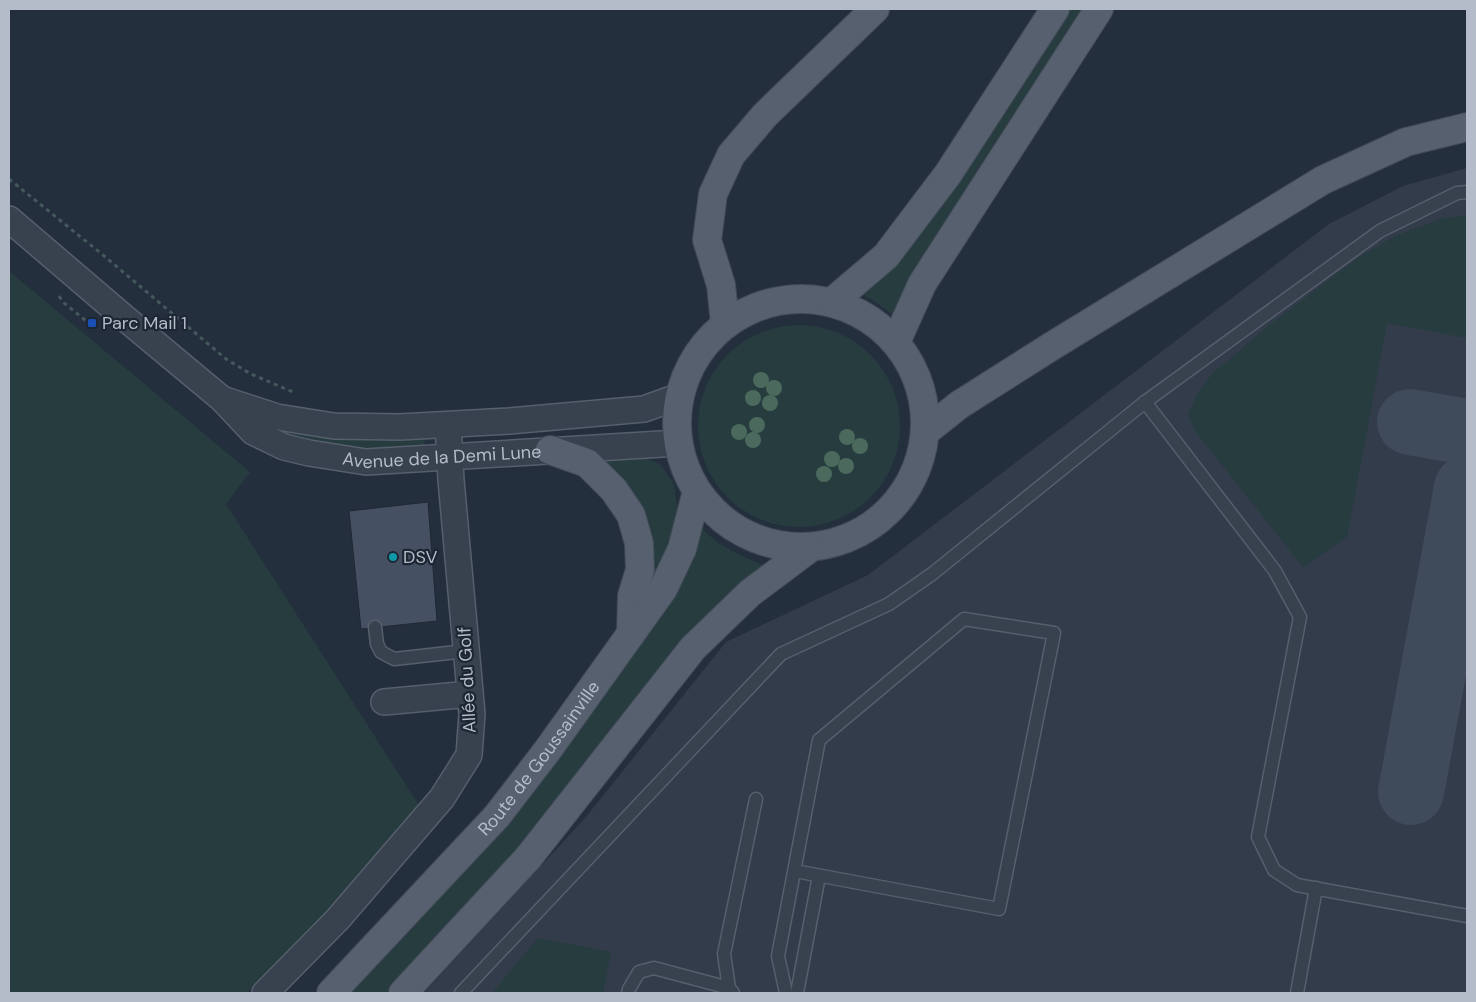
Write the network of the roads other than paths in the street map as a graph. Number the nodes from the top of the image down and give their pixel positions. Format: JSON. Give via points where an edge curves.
{"nodes":[{"id":1,"x":875,"y":9,"type":"edge"},
{"id":2,"x":1056,"y":9,"type":"edge"},
{"id":3,"x":1099,"y":9,"type":"edge"},
{"id":4,"x":1467,"y":127,"type":"edge"},
{"id":5,"x":1467,"y":192,"type":"edge"},
{"id":6,"x":9,"y":219,"type":"edge"},
{"id":7,"x":832,"y":302,"type":"junction"},
{"id":8,"x":725,"y":324,"type":"junction"},
{"id":9,"x":896,"y":342,"type":"junction"},
{"id":10,"x":680,"y":396,"type":"junction"},
{"id":11,"x":222,"y":399,"type":"junction"},
{"id":12,"x":1145,"y":402,"type":"junction"},
{"id":13,"x":448,"y":425,"type":"junction"},
{"id":14,"x":926,"y":432,"type":"junction"},
{"id":15,"x":678,"y":443,"type":"junction"},
{"id":16,"x":550,"y":450,"type":"junction"},
{"id":17,"x":450,"y":457,"type":"junction"},
{"id":18,"x":697,"y":491,"type":"junction"},
{"id":19,"x":810,"y":548,"type":"junction"},
{"id":20,"x":375,"y":627,"type":"dead end"},
{"id":21,"x":631,"y":634,"type":"junction"},
{"id":22,"x":466,"y":651,"type":"junction"},
{"id":23,"x":470,"y":694,"type":"junction"},
{"id":24,"x":384,"y":702,"type":"dead end"},
{"id":25,"x":756,"y":799,"type":"dead end"},
{"id":26,"x":795,"y":871,"type":"junction"},
{"id":27,"x":819,"y":876,"type":"junction"},
{"id":28,"x":1316,"y":888,"type":"junction"},
{"id":29,"x":1467,"y":916,"type":"edge"},
{"id":30,"x":731,"y":991,"type":"edge"},
{"id":31,"x":265,"y":993,"type":"edge"},
{"id":32,"x":331,"y":993,"type":"edge"},
{"id":33,"x":403,"y":993,"type":"edge"},
{"id":34,"x":461,"y":993,"type":"edge"},
{"id":35,"x":628,"y":993,"type":"edge"},
{"id":36,"x":786,"y":993,"type":"edge"},
{"id":37,"x":797,"y":993,"type":"edge"},
{"id":38,"x":1297,"y":993,"type":"edge"}],
"edges":[{"from":1,"to":8,"type":"main road","via":[[765,116],[731,155],[713,194],[708,240],[721,285]]},
{"from":2,"to":7,"type":"main road","via":[[948,174],[903,234],[886,256]]},
{"from":3,"to":9,"type":"main road","via":[[922,284]]},
{"from":4,"to":14,"type":"main road","via":[[1406,142],[1323,180],[1044,351],[959,405]]},
{"from":5,"to":12,"type":"lane","via":[[1457,193],[1380,231]]},
{"from":6,"to":11,"type":"street","name":"Avenue de la Demi Lune"},
{"from":7,"to":8,"type":"main road","via":[[804,298],[776,300],[750,309]]},
{"from":7,"to":9,"type":"main road","via":[[868,317]]},
{"from":8,"to":10,"type":"main road","via":[[696,356]]},
{"from":9,"to":14,"type":"main road","via":[[914,369],[924,400]]},
{"from":10,"to":13,"type":"street","name":"Avenue de la Demi Lune","via":[[644,409]]},
{"from":10,"to":15,"type":"main road"},
{"from":11,"to":13,"type":"street","name":"Avenue de la Demi Lune","via":[[277,417],[334,426],[400,428]]},
{"from":11,"to":17,"type":"street","name":"Avenue de la Demi Lune","via":[[253,432],[310,453],[366,462]]},
{"from":12,"to":28,"type":"lane","via":[[1275,571],[1300,617],[1258,837],[1274,870],[1297,885]]},
{"from":12,"to":34,"type":"lane","via":[[932,574],[888,604],[780,654]]},
{"from":13,"to":17,"type":"street","name":"Allée du Golf"},
{"from":14,"to":19,"type":"main road","via":[[918,466],[901,498],[876,523],[845,540]]},
{"from":15,"to":16,"type":"street","name":"Avenue de la Demi Lune"},
{"from":15,"to":18,"type":"main road","via":[[685,468]]},
{"from":16,"to":17,"type":"street","name":"Avenue de la Demi Lune"},
{"from":16,"to":21,"type":"main road","via":[[587,463],[614,490],[631,516],[640,570],[632,596]]},
{"from":17,"to":22,"type":"street","name":"Allée du Golf"},
{"from":18,"to":19,"type":"main road","via":[[718,516],[746,535],[777,545]]},
{"from":18,"to":21,"type":"main road","name":"Route de Goussainville","via":[[682,549],[663,589]]},
{"from":19,"to":33,"type":"main road","via":[[750,593],[693,648],[528,858]]},
{"from":20,"to":22,"type":"lane","via":[[377,644],[382,652],[394,659]]},
{"from":21,"to":32,"type":"main road","name":"Route de Goussainville","via":[[497,816]]},
{"from":22,"to":23,"type":"street","name":"Allée du Golf"},
{"from":23,"to":24,"type":"street"},
{"from":23,"to":31,"type":"street","name":"Allée du Golf","via":[[469,754],[442,798],[337,920]]},
{"from":25,"to":30,"type":"lane","via":[[724,954]]},
{"from":26,"to":27,"type":"lane"},
{"from":26,"to":27,"type":"lane","via":[[818,740],[964,619],[1054,633],[999,909]]},
{"from":26,"to":36,"type":"lane","via":[[778,956]]},
{"from":27,"to":37,"type":"lane"},
{"from":28,"to":29,"type":"lane"},
{"from":28,"to":38,"type":"lane"},
{"from":30,"to":35,"type":"lane","via":[[654,968],[638,972]]}]}
